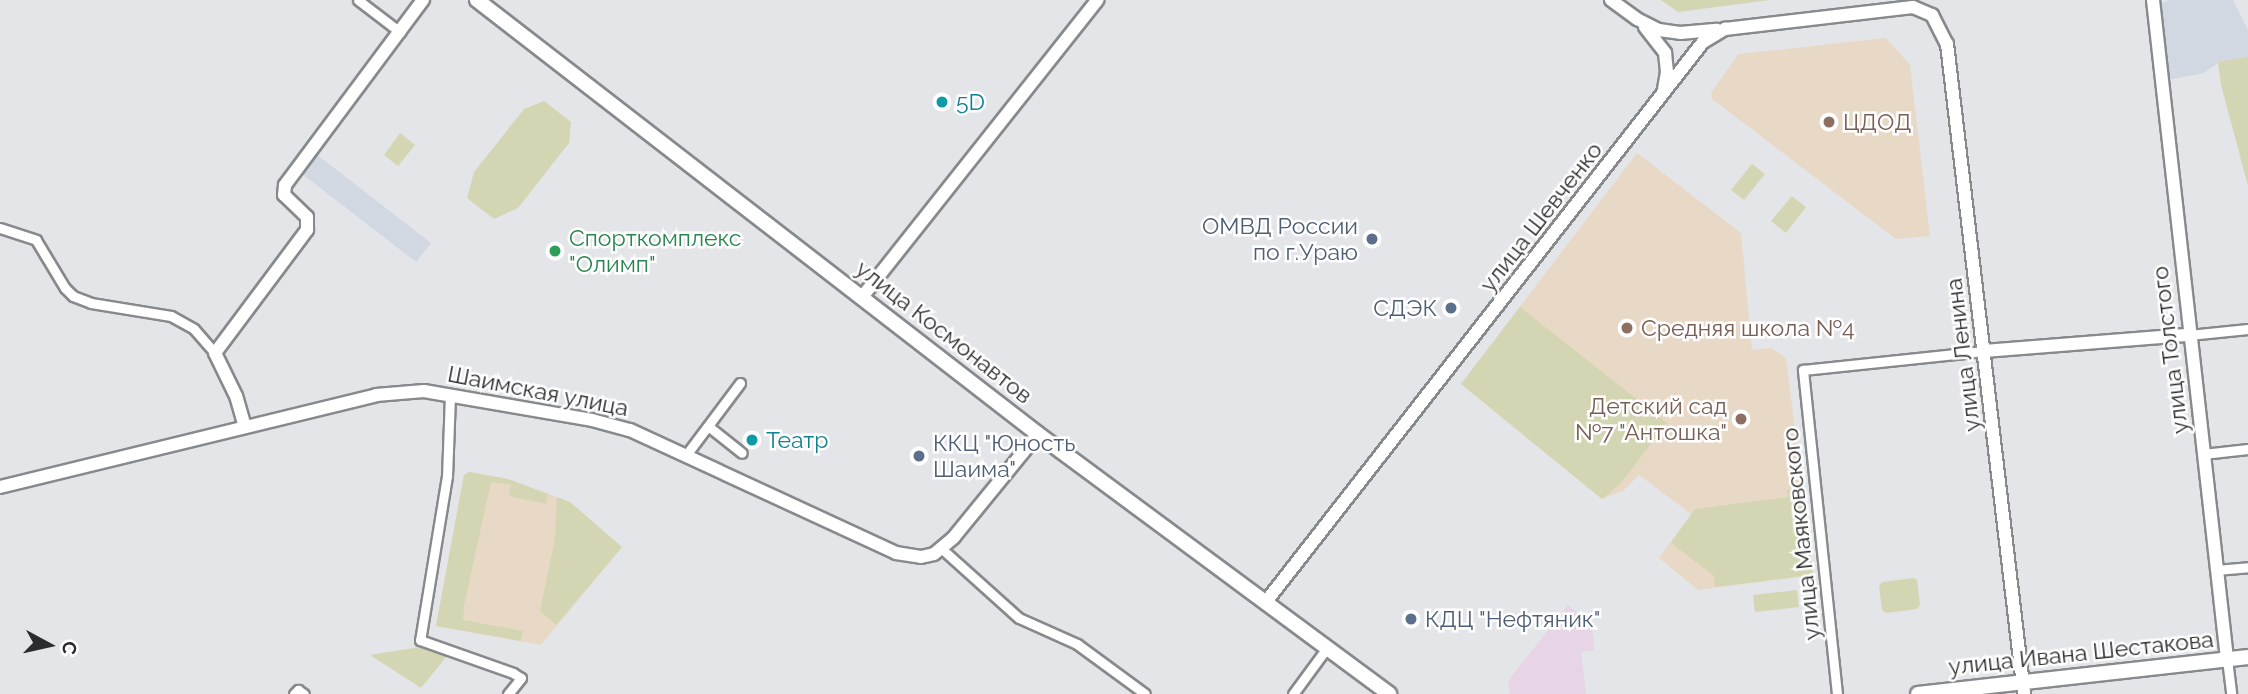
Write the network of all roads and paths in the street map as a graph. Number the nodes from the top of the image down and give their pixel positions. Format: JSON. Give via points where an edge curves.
{"nodes":[{"id":1,"x":358,"y":0,"type":"edge"},
{"id":2,"x":424,"y":0,"type":"edge"},
{"id":3,"x":477,"y":0,"type":"edge"},
{"id":4,"x":1097,"y":0,"type":"edge"},
{"id":5,"x":1613,"y":0,"type":"edge"},
{"id":6,"x":2153,"y":0,"type":"edge"},
{"id":7,"x":1932,"y":15,"type":"joint"},
{"id":8,"x":1637,"y":19,"type":"junction"},
{"id":9,"x":1725,"y":29,"type":"junction"},
{"id":10,"x":400,"y":32,"type":"junction"},
{"id":11,"x":1663,"y":93,"type":"junction"},
{"id":12,"x":0,"y":228,"type":"edge"},
{"id":13,"x":862,"y":297,"type":"junction"},
{"id":14,"x":2248,"y":329,"type":"edge"},
{"id":15,"x":2189,"y":335,"type":"junction"},
{"id":16,"x":1984,"y":351,"type":"junction"},
{"id":17,"x":215,"y":353,"type":"junction"},
{"id":18,"x":740,"y":383,"type":"dead end"},
{"id":19,"x":450,"y":395,"type":"junction"},
{"id":20,"x":708,"y":426,"type":"junction"},
{"id":21,"x":245,"y":427,"type":"junction"},
{"id":22,"x":1038,"y":433,"type":"junction"},
{"id":23,"x":2248,"y":449,"type":"edge"},
{"id":24,"x":742,"y":453,"type":"dead end"},
{"id":25,"x":686,"y":454,"type":"junction"},
{"id":26,"x":2203,"y":454,"type":"junction"},
{"id":27,"x":0,"y":487,"type":"edge"},
{"id":28,"x":942,"y":549,"type":"junction"},
{"id":29,"x":2248,"y":567,"type":"edge"},
{"id":30,"x":2216,"y":570,"type":"junction"},
{"id":31,"x":1265,"y":603,"type":"junction"},
{"id":32,"x":1326,"y":649,"type":"junction"},
{"id":33,"x":2248,"y":657,"type":"edge"},
{"id":34,"x":2227,"y":659,"type":"junction"},
{"id":35,"x":2023,"y":688,"type":"edge"},
{"id":36,"x":508,"y":694,"type":"edge"},
{"id":37,"x":1146,"y":694,"type":"edge"},
{"id":38,"x":1293,"y":694,"type":"edge"},
{"id":39,"x":1389,"y":694,"type":"edge"},
{"id":40,"x":1837,"y":694,"type":"edge"},
{"id":41,"x":1918,"y":694,"type":"edge"},
{"id":42,"x":2231,"y":694,"type":"edge"}],
"edges":[{"from":1,"to":10,"type":"street"},
{"from":2,"to":10,"type":"main road"},
{"from":3,"to":13,"type":"main road","name":"улица Космонавтов"},
{"from":4,"to":13,"type":"main road"},
{"from":5,"to":8,"type":"main road"},
{"from":6,"to":15,"type":"main road","name":"улица Толстого"},
{"from":7,"to":9,"type":"main road","name":"улица Шевченко","via":[[1901,7]]},
{"from":7,"to":16,"type":"main road","name":"улица Ленина","via":[[1947,44]]},
{"from":8,"to":9,"type":"main road","via":[[1674,33]]},
{"from":8,"to":11,"type":"main road","via":[[1665,53]]},
{"from":9,"to":11,"type":"main road","name":"улица Шевченко","via":[[1703,42]]},
{"from":10,"to":17,"type":"main road","via":[[285,185],[284,195],[307,217],[307,229]]},
{"from":11,"to":31,"type":"main road","name":"улица Шевченко"},
{"from":12,"to":17,"type":"street","via":[[36,240],[73,296],[171,316],[194,328]]},
{"from":13,"to":22,"type":"main road","name":"улица Космонавтов"},
{"from":14,"to":15,"type":"street"},
{"from":15,"to":16,"type":"main road"},
{"from":15,"to":26,"type":"main road","name":"улица Толстого"},
{"from":16,"to":35,"type":"main road","name":"улица Ленина"},
{"from":16,"to":40,"type":"street","name":"улица Маяковского","via":[[1803,370]]},
{"from":17,"to":21,"type":"main road"},
{"from":18,"to":20,"type":"street"},
{"from":19,"to":21,"type":"main road","name":"Шаимская улица","via":[[393,392]]},
{"from":19,"to":25,"type":"main road","name":"Шаимская улица","via":[[605,423]]},
{"from":19,"to":36,"type":"street","via":[[447,476],[420,640],[521,678]]},
{"from":20,"to":24,"type":"street"},
{"from":20,"to":25,"type":"street"},
{"from":21,"to":27,"type":"main road","name":"Шаимская улица"},
{"from":22,"to":28,"type":"main road"},
{"from":22,"to":31,"type":"main road","name":"улица Космонавтов"},
{"from":23,"to":26,"type":"street"},
{"from":25,"to":28,"type":"main road","name":"Шаимская улица","via":[[896,553],[921,557]]},
{"from":26,"to":30,"type":"main road","name":"улица Толстого"},
{"from":28,"to":37,"type":"street","via":[[1019,618],[1077,644]]},
{"from":29,"to":30,"type":"street"},
{"from":30,"to":34,"type":"main road","name":"улица Толстого"},
{"from":31,"to":32,"type":"main road","name":"улица Космонавтов"},
{"from":32,"to":38,"type":"street"},
{"from":32,"to":39,"type":"main road","name":"улица Космонавтов"},
{"from":33,"to":34,"type":"main road","name":"улица Ивана Шестакова"},
{"from":34,"to":35,"type":"main road","name":"улица Ивана Шестакова"},
{"from":34,"to":42,"type":"street","name":"улица Толстого"},
{"from":35,"to":41,"type":"main road","name":"улица Ивана Шестакова"}]}
